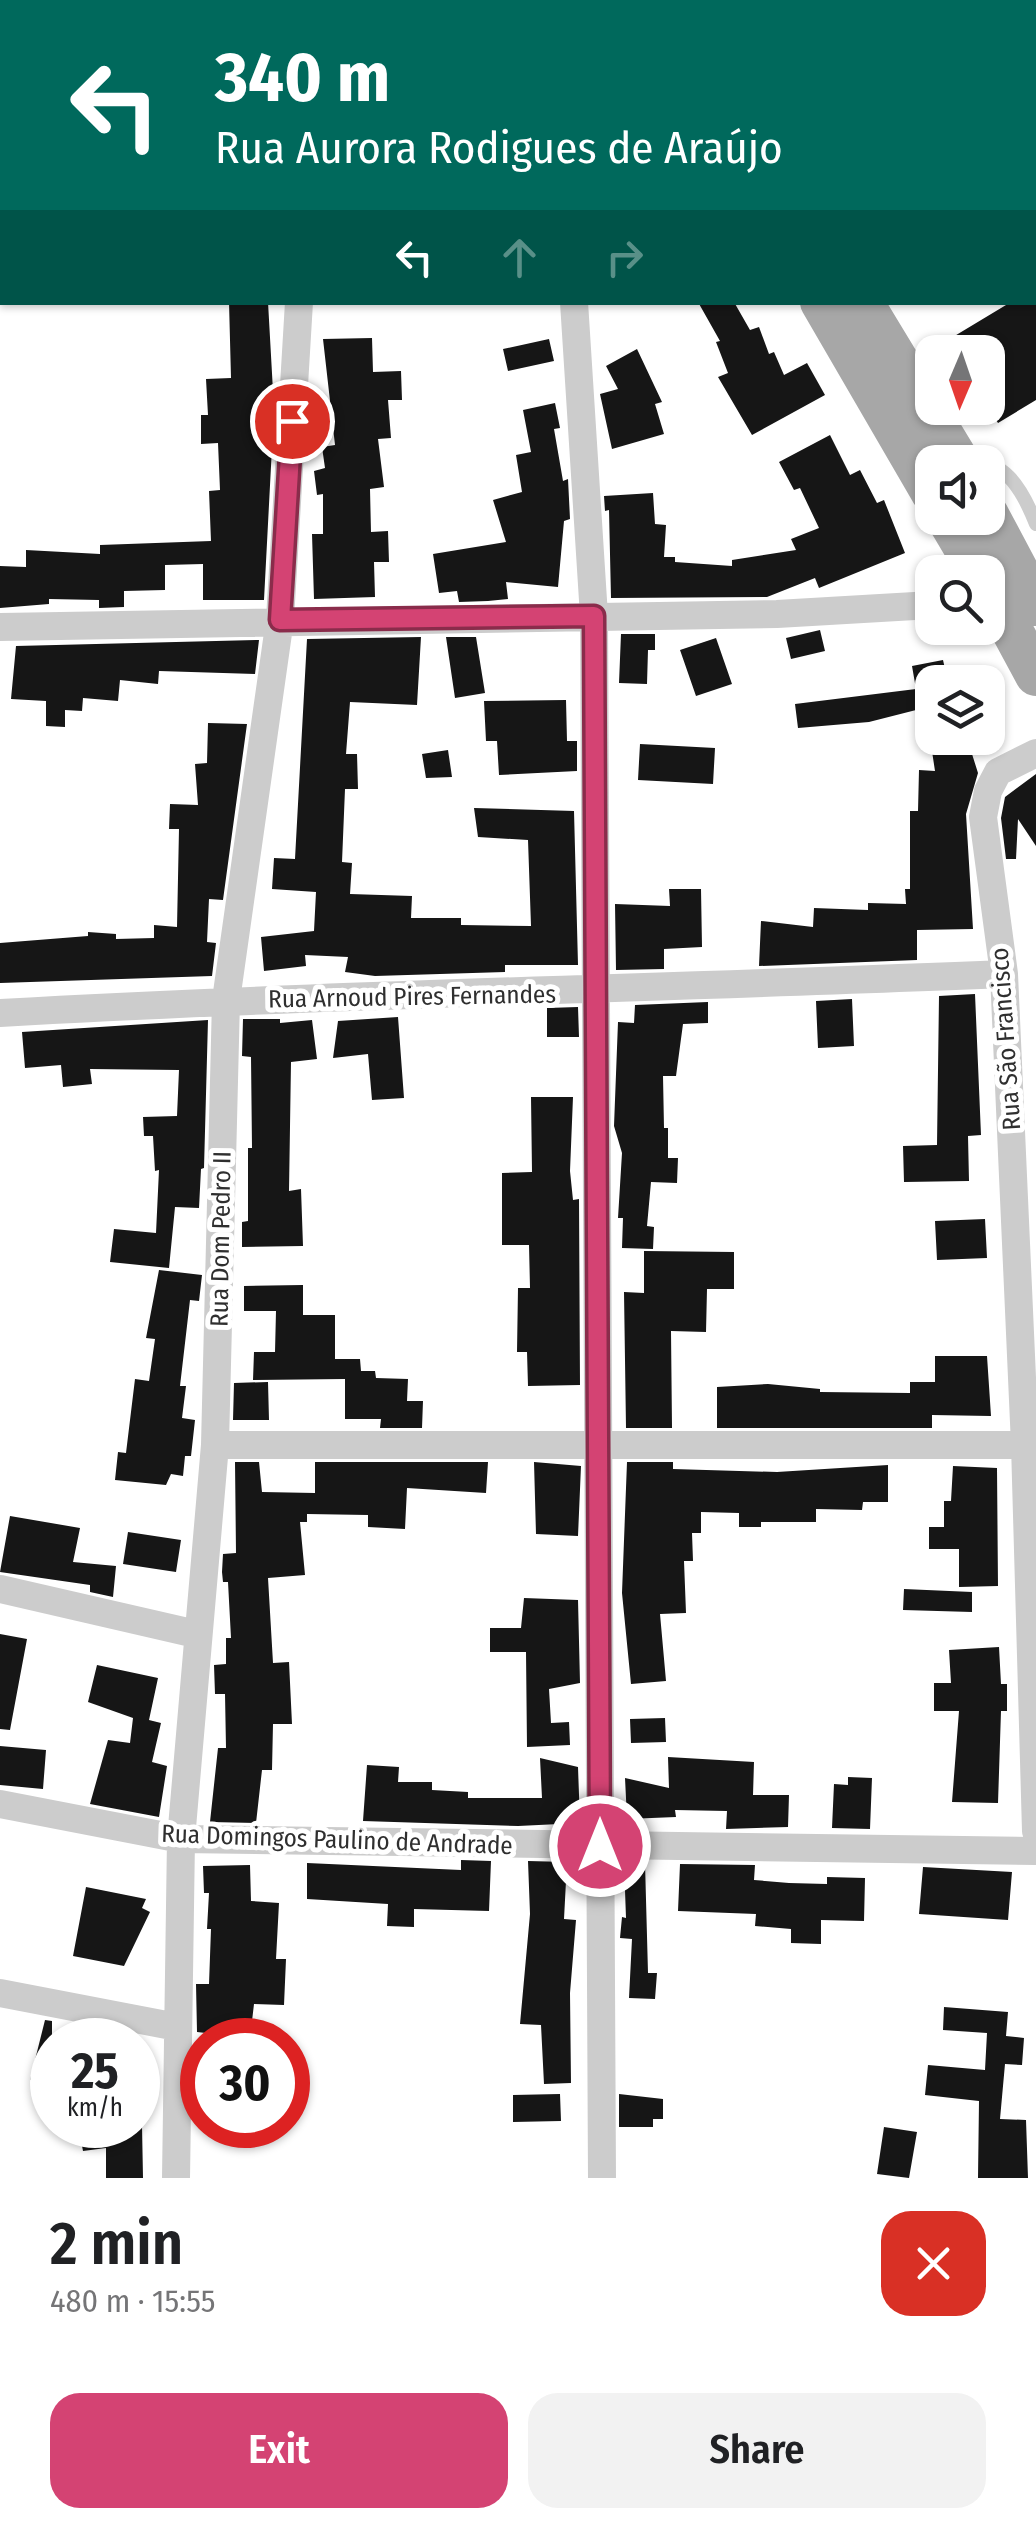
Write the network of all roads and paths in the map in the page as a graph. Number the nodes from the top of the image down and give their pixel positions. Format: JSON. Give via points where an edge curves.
{"nodes":[{"id":1,"x":300,"y":305,"type":"edge"},
{"id":2,"x":574,"y":305,"type":"edge"},
{"id":3,"x":822,"y":305,"type":"edge"},
{"id":4,"x":864,"y":305,"type":"edge"},
{"id":5,"x":949,"y":445,"type":"edge"},
{"id":6,"x":915,"y":464,"type":"edge"},
{"id":7,"x":1005,"y":473,"type":"edge"},
{"id":8,"x":968,"y":535,"type":"edge"},
{"id":9,"x":1006,"y":565,"type":"edge"},
{"id":10,"x":915,"y":606,"type":"edge"},
{"id":11,"x":594,"y":616,"type":"junction"},
{"id":12,"x":280,"y":620,"type":"junction"},
{"id":13,"x":0,"y":627,"type":"edge"},
{"id":14,"x":1036,"y":675,"type":"edge"},
{"id":15,"x":1036,"y":753,"type":"edge"},
{"id":16,"x":1004,"y":974,"type":"junction"},
{"id":17,"x":598,"y":991,"type":"junction"},
{"id":18,"x":226,"y":1000,"type":"junction"},
{"id":19,"x":0,"y":1012,"type":"edge"},
{"id":20,"x":215,"y":1444,"type":"junction"},
{"id":21,"x":599,"y":1444,"type":"junction"},
{"id":22,"x":1031,"y":1445,"type":"edge"},
{"id":23,"x":0,"y":1589,"type":"edge"},
{"id":24,"x":196,"y":1634,"type":"junction"},
{"id":25,"x":0,"y":1804,"type":"edge"},
{"id":26,"x":1036,"y":1831,"type":"edge"},
{"id":27,"x":181,"y":1840,"type":"junction"},
{"id":28,"x":600,"y":1846,"type":"junction"},
{"id":29,"x":1036,"y":1851,"type":"edge"},
{"id":30,"x":0,"y":1992,"type":"edge"},
{"id":31,"x":177,"y":2027,"type":"junction"},
{"id":32,"x":176,"y":2178,"type":"edge"},
{"id":33,"x":602,"y":2178,"type":"edge"}],
"edges":[{"from":1,"to":12,"type":"street","name":"Rua Dom Pedro II"},
{"from":2,"to":11,"type":"street"},
{"from":3,"to":6,"type":"main road"},
{"from":4,"to":5,"type":"main road"},
{"from":7,"to":9,"type":"lane","via":[[1022,490]]},
{"from":8,"to":9,"type":"main road"},
{"from":9,"to":14,"type":"main road"},
{"from":10,"to":11,"type":"street"},
{"from":11,"to":12,"type":"street"},
{"from":11,"to":17,"type":"street"},
{"from":12,"to":13,"type":"street"},
{"from":12,"to":18,"type":"street","name":"Rua Dom Pedro II"},
{"from":15,"to":16,"type":"street","name":"Rua São Francisco","via":[[998,772],[984,817]]},
{"from":16,"to":17,"type":"street","name":"Rua Arnoud Pires Fernandes"},
{"from":16,"to":22,"type":"street","name":"Rua São Francisco"},
{"from":17,"to":18,"type":"street","name":"Rua Arnoud Pires Fernandes"},
{"from":17,"to":21,"type":"street"},
{"from":18,"to":19,"type":"street","name":"Rua Arnoud Pires Fernandes"},
{"from":18,"to":20,"type":"street","name":"Rua Dom Pedro II"},
{"from":20,"to":21,"type":"street"},
{"from":20,"to":24,"type":"street","name":"Rua Dom Pedro II"},
{"from":21,"to":22,"type":"street"},
{"from":21,"to":28,"type":"street"},
{"from":22,"to":26,"type":"street","name":"Rua São Francisco"},
{"from":23,"to":24,"type":"street"},
{"from":24,"to":27,"type":"street","name":"Rua Dom Pedro II"},
{"from":25,"to":27,"type":"street","name":"Rua Domingos Paulino de Andrade"},
{"from":27,"to":28,"type":"street","name":"Rua Domingos Paulino de Andrade"},
{"from":27,"to":31,"type":"street","name":"Rua Dom Pedro II"},
{"from":28,"to":29,"type":"street","name":"Rua Domingos Paulino de Andrade"},
{"from":28,"to":33,"type":"street"},
{"from":30,"to":31,"type":"street"},
{"from":31,"to":32,"type":"street","name":"Rua Dom Pedro II"}]}
